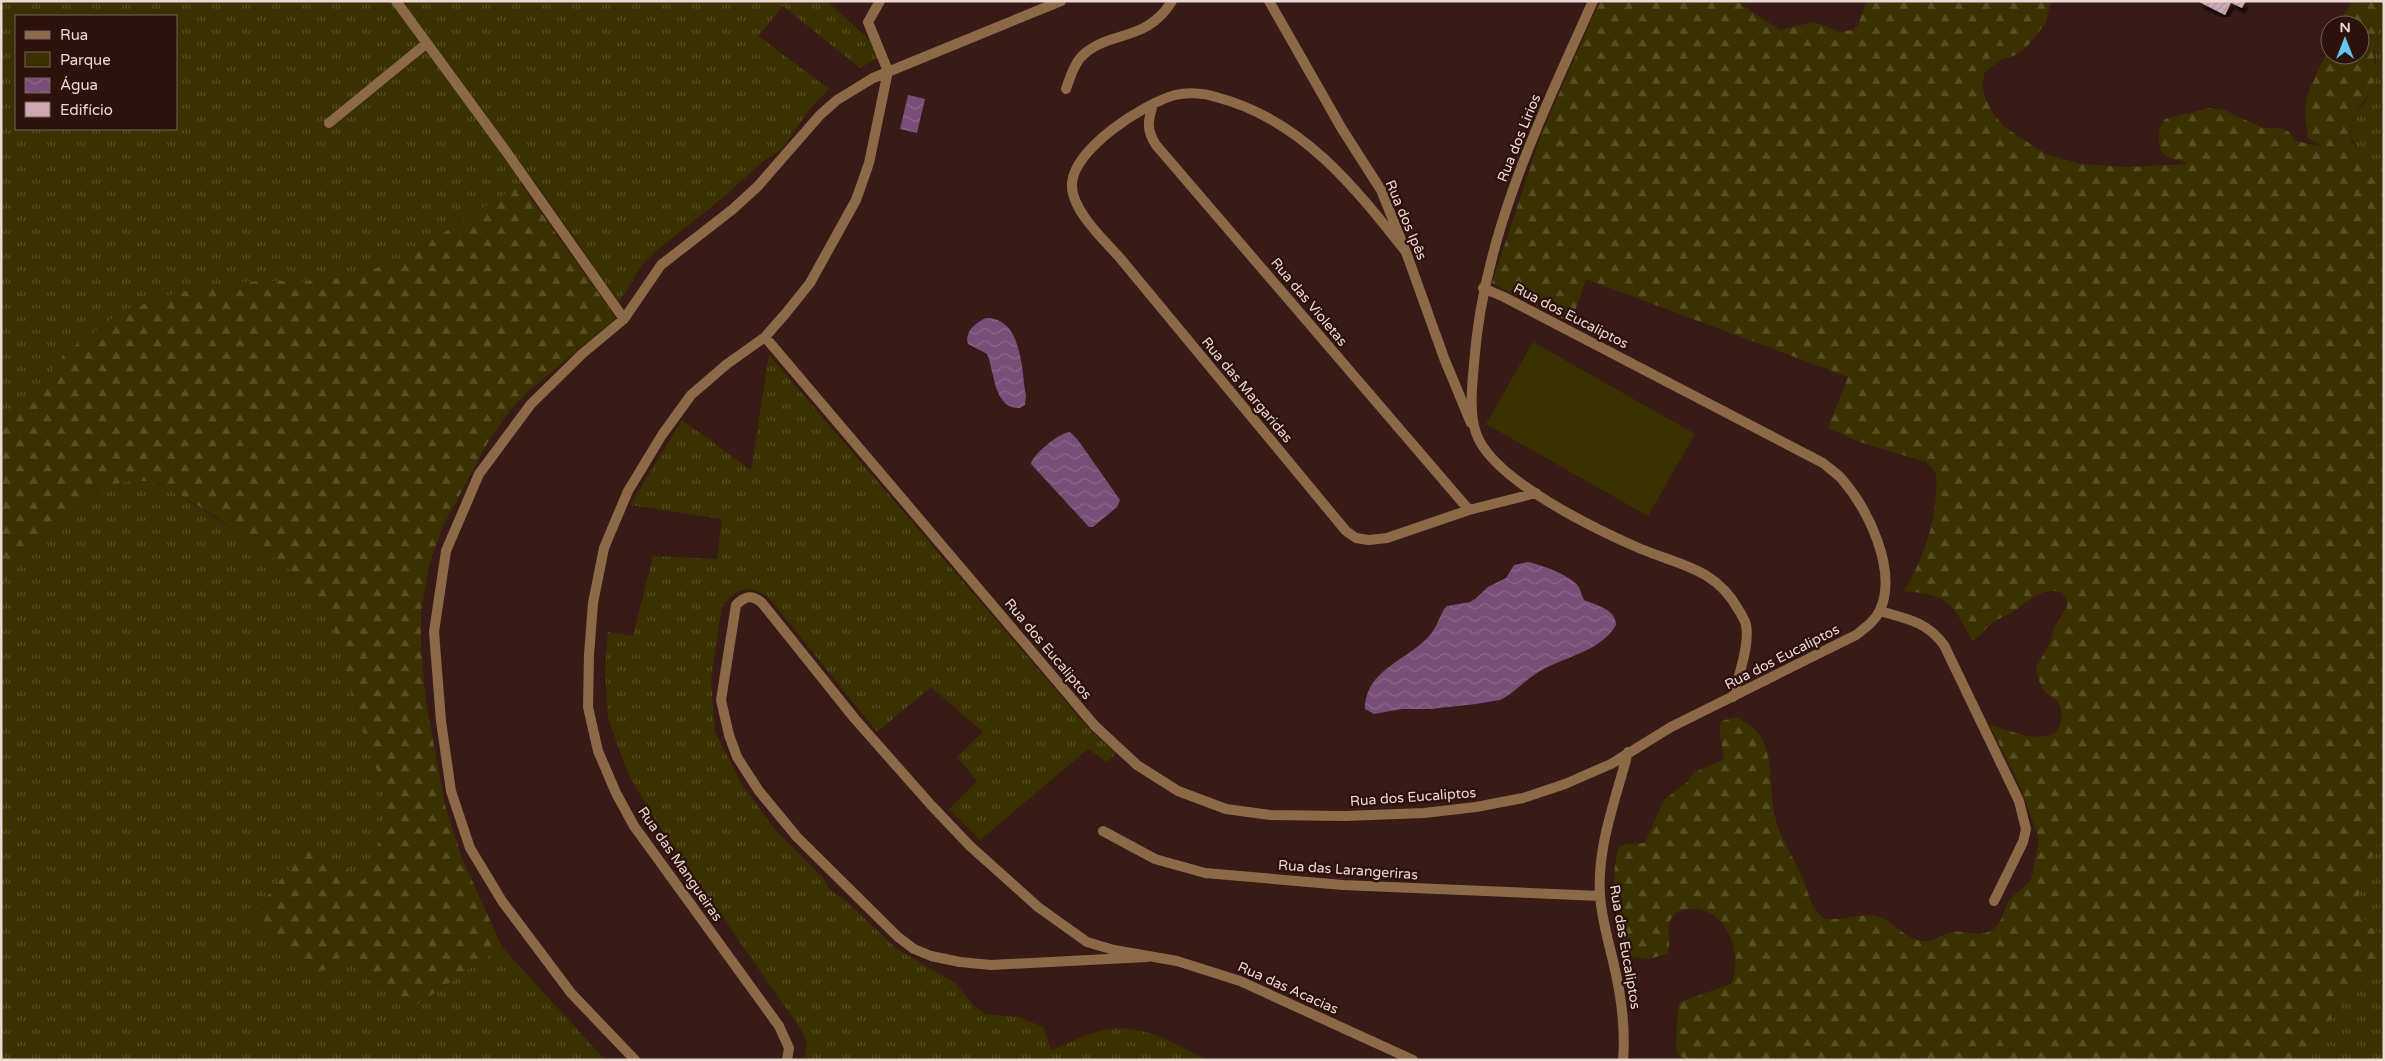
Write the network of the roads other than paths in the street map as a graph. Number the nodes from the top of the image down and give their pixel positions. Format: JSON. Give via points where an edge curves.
{"nodes":[{"id":1,"x":396,"y":1,"type":"edge"},
{"id":2,"x":880,"y":1,"type":"edge"},
{"id":3,"x":1061,"y":1,"type":"edge"},
{"id":4,"x":1172,"y":1,"type":"edge"},
{"id":5,"x":1269,"y":1,"type":"edge"},
{"id":6,"x":1593,"y":1,"type":"edge"},
{"id":7,"x":427,"y":43,"type":"junction"},
{"id":8,"x":888,"y":71,"type":"junction"},
{"id":9,"x":1066,"y":89,"type":"dead end"},
{"id":10,"x":1153,"y":104,"type":"junction"},
{"id":11,"x":328,"y":123,"type":"dead end"},
{"id":12,"x":1406,"y":252,"type":"junction"},
{"id":13,"x":1483,"y":288,"type":"junction"},
{"id":14,"x":624,"y":319,"type":"junction"},
{"id":15,"x":765,"y":338,"type":"junction"},
{"id":16,"x":1477,"y":435,"type":"junction"},
{"id":17,"x":1536,"y":493,"type":"junction"},
{"id":18,"x":1468,"y":510,"type":"junction"},
{"id":19,"x":1880,"y":612,"type":"junction"},
{"id":20,"x":1733,"y":697,"type":"junction"},
{"id":21,"x":1628,"y":752,"type":"junction"},
{"id":22,"x":1103,"y":831,"type":"dead end"},
{"id":23,"x":1600,"y":896,"type":"junction"},
{"id":24,"x":1994,"y":901,"type":"dead end"},
{"id":25,"x":1147,"y":957,"type":"junction"},
{"id":26,"x":635,"y":1060,"type":"edge"},
{"id":27,"x":787,"y":1060,"type":"edge"},
{"id":28,"x":1413,"y":1060,"type":"edge"},
{"id":29,"x":1623,"y":1060,"type":"edge"}],
"edges":[{"from":1,"to":7,"type":"street"},
{"from":2,"to":8,"type":"street","via":[[868,22]]},
{"from":3,"to":8,"type":"street"},
{"from":4,"to":9,"type":"street","via":[[1163,15],[1151,24],[1094,48],[1081,57]]},
{"from":5,"to":12,"type":"street","name":"Rua dos Ipês","via":[[1381,190]]},
{"from":6,"to":13,"type":"street","name":"Rua dos Lirios","via":[[1533,135]]},
{"from":7,"to":11,"type":"street"},
{"from":7,"to":14,"type":"street"},
{"from":8,"to":14,"type":"street","via":[[854,89],[820,115],[758,186],[661,266]]},
{"from":8,"to":15,"type":"street","name":"Rua das Mangueiras","via":[[869,163],[856,200],[810,283]]},
{"from":10,"to":12,"type":"street","name":"Rua das Margaridas","via":[[1176,95],[1215,96],[1283,125],[1357,189]]},
{"from":10,"to":18,"type":"street","name":"Rua das Violetas","via":[[1148,121],[1156,144]]},
{"from":10,"to":18,"type":"street","name":"Rua das Margaridas","via":[[1112,128],[1089,150],[1076,171],[1073,194],[1089,223],[1346,531],[1356,538],[1387,538]]},
{"from":12,"to":16,"type":"street","name":"Rua dos Ipês","via":[[1441,350]]},
{"from":13,"to":16,"type":"street","name":"Rua dos Lirios","via":[[1472,387]]},
{"from":13,"to":19,"type":"street","name":"Rua dos Eucaliptos","via":[[1824,463],[1841,478],[1859,504],[1881,548],[1885,586]]},
{"from":14,"to":26,"type":"street","via":[[582,354],[531,404],[479,474],[446,551],[434,632],[441,721],[451,791],[470,848],[502,901],[571,993]]},
{"from":15,"to":21,"type":"street","name":"Rua dos Eucaliptos","via":[[1096,726],[1137,764],[1178,791],[1226,808],[1270,815],[1424,813],[1523,798],[1566,784],[1611,764]]},
{"from":15,"to":27,"type":"street","name":"Rua das Mangueiras","via":[[727,364],[691,395],[628,491],[604,548],[600,566],[592,620],[588,707],[598,751],[634,826],[779,1026],[789,1048]]},
{"from":16,"to":17,"type":"street","via":[[1497,462]]},
{"from":17,"to":18,"type":"street","name":"Rua das Margaridas"},
{"from":17,"to":20,"type":"street","via":[[1642,549],[1695,568],[1730,595],[1746,624],[1744,658]]},
{"from":19,"to":20,"type":"street","name":"Rua dos Eucaliptos","via":[[1856,635]]},
{"from":19,"to":24,"type":"street","via":[[1925,626],[1939,639],[2019,801],[2026,829],[2023,842]]},
{"from":20,"to":21,"type":"street","name":"Rua dos Eucaliptos"},
{"from":21,"to":23,"type":"street","name":"Rua das Eucaliptos","via":[[1602,848]]},
{"from":22,"to":23,"type":"street","name":"Rua das Larangeriras","via":[[1155,859],[1205,872],[1343,885]]},
{"from":23,"to":29,"type":"street","name":"Rua das Eucaliptos","via":[[1620,990]]},
{"from":25,"to":25,"type":"street","via":[[1087,942],[1038,907],[970,846],[931,805],[855,719],[762,603],[750,596],[736,605],[721,700],[737,758],[759,791],[797,836],[898,937],[931,956],[960,962],[990,964]]},
{"from":25,"to":28,"type":"street","name":"Rua das Acacias","via":[[1177,961],[1240,981]]}]}
